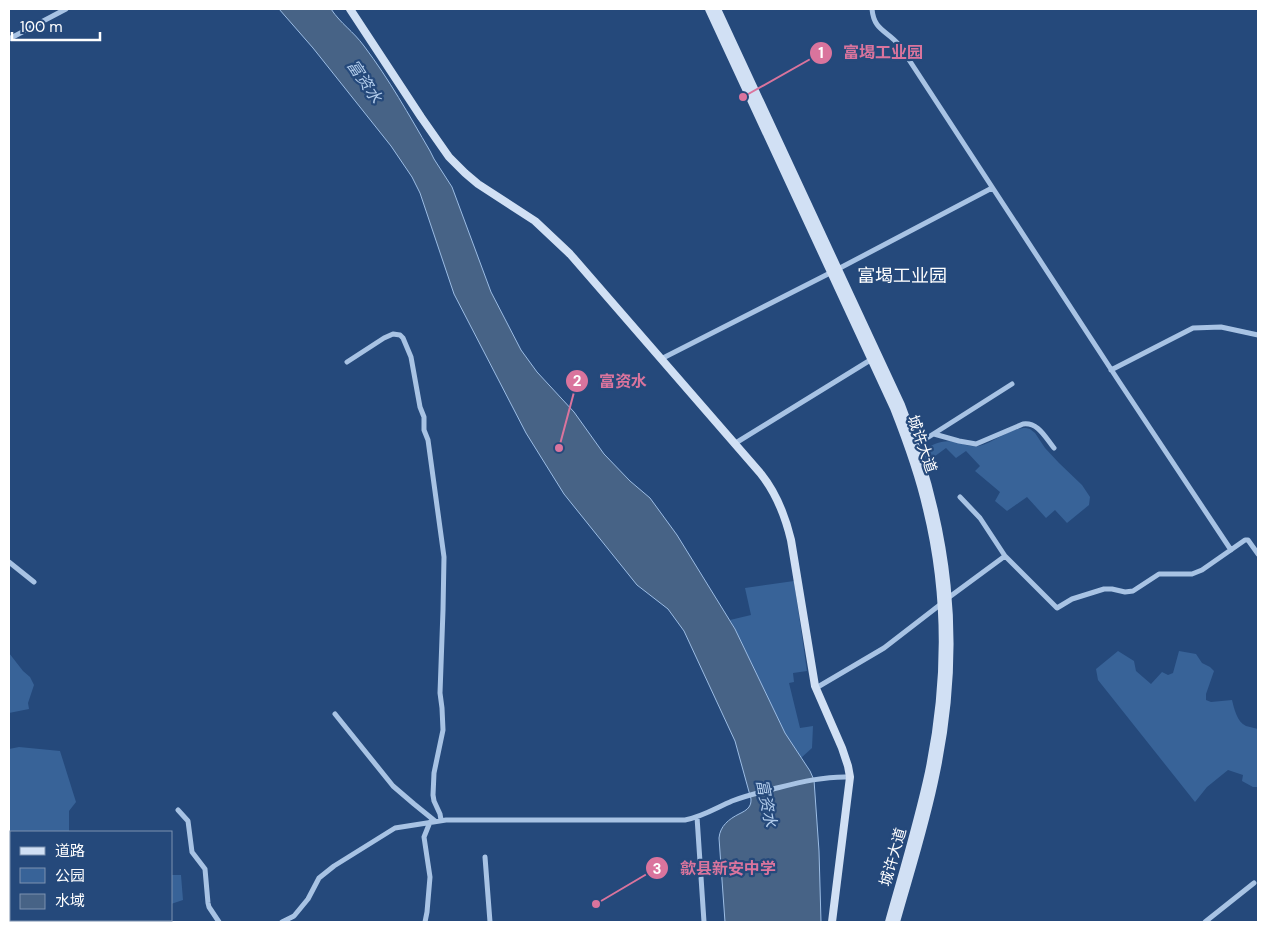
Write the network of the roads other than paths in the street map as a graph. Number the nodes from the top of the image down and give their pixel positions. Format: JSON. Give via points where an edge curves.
{"nodes":[{"id":1,"x":66,"y":9,"type":"edge"},
{"id":2,"x":350,"y":9,"type":"edge"},
{"id":3,"x":709,"y":9,"type":"edge"},
{"id":4,"x":717,"y":9,"type":"edge"},
{"id":5,"x":872,"y":9,"type":"edge"},
{"id":6,"x":9,"y":39,"type":"edge"},
{"id":7,"x":992,"y":188,"type":"junction"},
{"id":8,"x":835,"y":270,"type":"junction"},
{"id":9,"x":1258,"y":335,"type":"edge"},
{"id":10,"x":660,"y":359,"type":"junction"},
{"id":11,"x":872,"y":359,"type":"junction"},
{"id":12,"x":347,"y":362,"type":"dead end"},
{"id":13,"x":1111,"y":370,"type":"junction"},
{"id":14,"x":1012,"y":384,"type":"dead end"},
{"id":15,"x":934,"y":434,"type":"junction"},
{"id":16,"x":734,"y":444,"type":"junction"},
{"id":17,"x":916,"y":445,"type":"junction"},
{"id":18,"x":1054,"y":448,"type":"dead end"},
{"id":19,"x":960,"y":497,"type":"dead end"},
{"id":20,"x":1231,"y":550,"type":"junction"},
{"id":21,"x":1258,"y":554,"type":"edge"},
{"id":22,"x":1005,"y":556,"type":"junction"},
{"id":23,"x":9,"y":562,"type":"edge"},
{"id":24,"x":34,"y":582,"type":"dead end"},
{"id":25,"x":948,"y":598,"type":"junction"},
{"id":26,"x":941,"y":604,"type":"junction"},
{"id":27,"x":816,"y":688,"type":"junction"},
{"id":28,"x":335,"y":714,"type":"dead end"},
{"id":29,"x":850,"y":777,"type":"junction"},
{"id":30,"x":178,"y":810,"type":"dead end"},
{"id":31,"x":697,"y":817,"type":"junction"},
{"id":32,"x":435,"y":821,"type":"junction"},
{"id":33,"x":485,"y":856,"type":"dead end"},
{"id":34,"x":1254,"y":883,"type":"dead end"},
{"id":35,"x":219,"y":922,"type":"edge"},
{"id":36,"x":282,"y":922,"type":"edge"},
{"id":37,"x":425,"y":922,"type":"edge"},
{"id":38,"x":490,"y":922,"type":"edge"},
{"id":39,"x":704,"y":922,"type":"edge"},
{"id":40,"x":832,"y":922,"type":"edge"},
{"id":41,"x":889,"y":922,"type":"edge"},
{"id":42,"x":896,"y":922,"type":"edge"},
{"id":43,"x":1205,"y":922,"type":"edge"}],
"edges":[{"from":1,"to":6,"type":"street"},
{"from":2,"to":10,"type":"main road","via":[[456,166],[527,215],[556,241]]},
{"from":3,"to":8,"type":"main road","name":"城许大道"},
{"from":4,"to":8,"type":"main road","name":"城许大道"},
{"from":5,"to":7,"type":"street","via":[[876,25],[900,46]]},
{"from":7,"to":8,"type":"street"},
{"from":7,"to":13,"type":"street"},
{"from":8,"to":10,"type":"street"},
{"from":8,"to":11,"type":"main road","name":"城许大道"},
{"from":8,"to":17,"type":"main road","name":"城许大道","via":[[901,405]]},
{"from":9,"to":13,"type":"street","via":[[1221,327],[1193,328]]},
{"from":10,"to":16,"type":"main road"},
{"from":11,"to":16,"type":"street"},
{"from":11,"to":26,"type":"main road","name":"城许大道","via":[[917,471],[934,542]]},
{"from":12,"to":32,"type":"street","via":[[384,338],[400,335],[410,358],[424,418],[444,563],[440,693],[443,730],[434,774],[433,795],[440,814]]},
{"from":13,"to":20,"type":"street"},
{"from":14,"to":15,"type":"street"},
{"from":15,"to":17,"type":"street"},
{"from":15,"to":18,"type":"street","via":[[976,444],[1028,423],[1035,426]]},
{"from":16,"to":27,"type":"main road","via":[[767,482],[785,516],[792,540]]},
{"from":17,"to":25,"type":"main road","name":"城许大道","via":[[938,527]]},
{"from":19,"to":22,"type":"street","via":[[980,518]]},
{"from":20,"to":21,"type":"street","via":[[1248,540]]},
{"from":20,"to":22,"type":"street","via":[[1194,573],[1159,574],[1133,591],[1104,589],[1072,599],[1057,608]]},
{"from":22,"to":25,"type":"street"},
{"from":23,"to":24,"type":"street"},
{"from":25,"to":42,"type":"main road","name":"城许大道","via":[[949,666],[941,749]]},
{"from":26,"to":27,"type":"street","via":[[884,648]]},
{"from":26,"to":41,"type":"main road","name":"城许大道","via":[[942,666],[935,738],[918,817]]},
{"from":27,"to":29,"type":"main road","via":[[842,748]]},
{"from":28,"to":32,"type":"street","via":[[393,786]]},
{"from":29,"to":31,"type":"street","via":[[815,779],[747,796]]},
{"from":29,"to":40,"type":"main road"},
{"from":30,"to":35,"type":"street","via":[[188,822],[192,852],[205,869],[209,907]]},
{"from":31,"to":32,"type":"street","via":[[685,820]]},
{"from":31,"to":39,"type":"street"},
{"from":32,"to":36,"type":"street","via":[[395,828],[334,866],[319,878],[294,916]]},
{"from":32,"to":37,"type":"street","via":[[424,839],[430,877]]},
{"from":33,"to":38,"type":"street"},
{"from":34,"to":43,"type":"street"}]}
